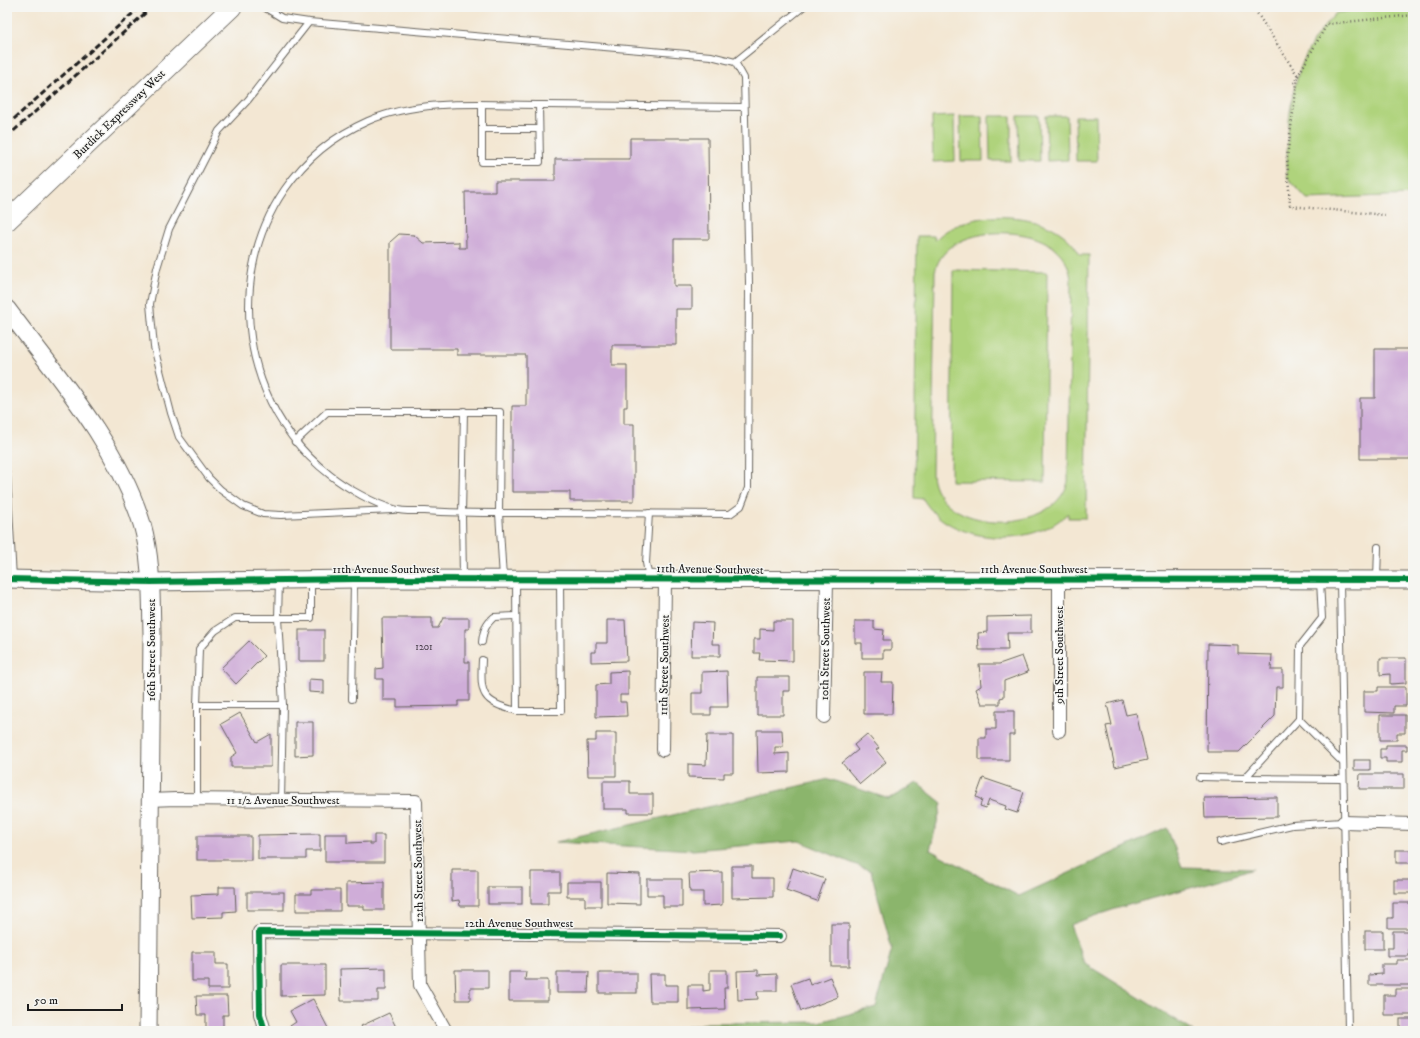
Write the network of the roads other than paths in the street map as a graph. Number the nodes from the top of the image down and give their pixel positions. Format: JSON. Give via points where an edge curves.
{"nodes":[{"id":1,"x":232,"y":7,"type":"edge"},
{"id":2,"x":264,"y":7,"type":"edge"},
{"id":3,"x":803,"y":7,"type":"edge"},
{"id":4,"x":309,"y":22,"type":"junction"},
{"id":5,"x":735,"y":62,"type":"junction"},
{"id":6,"x":482,"y":105,"type":"junction"},
{"id":7,"x":538,"y":105,"type":"junction"},
{"id":8,"x":744,"y":107,"type":"junction"},
{"id":9,"x":482,"y":129,"type":"junction"},
{"id":10,"x":539,"y":129,"type":"junction"},
{"id":11,"x":7,"y":221,"type":"edge"},
{"id":12,"x":7,"y":310,"type":"edge"},
{"id":13,"x":464,"y":411,"type":"junction"},
{"id":14,"x":295,"y":442,"type":"junction"},
{"id":15,"x":7,"y":474,"type":"edge"},
{"id":16,"x":394,"y":510,"type":"junction"},
{"id":17,"x":499,"y":513,"type":"junction"},
{"id":18,"x":649,"y":513,"type":"junction"},
{"id":19,"x":462,"y":514,"type":"junction"},
{"id":20,"x":1378,"y":547,"type":"dead end"},
{"id":21,"x":10,"y":579,"type":"edge"},
{"id":22,"x":354,"y":579,"type":"junction"},
{"id":23,"x":560,"y":579,"type":"junction"},
{"id":24,"x":1320,"y":579,"type":"junction"},
{"id":25,"x":1340,"y":579,"type":"junction"},
{"id":26,"x":1377,"y":579,"type":"junction"},
{"id":27,"x":463,"y":580,"type":"junction"},
{"id":28,"x":509,"y":580,"type":"junction"},
{"id":29,"x":657,"y":580,"type":"junction"},
{"id":30,"x":827,"y":580,"type":"junction"},
{"id":31,"x":1059,"y":580,"type":"junction"},
{"id":32,"x":1413,"y":580,"type":"edge"},
{"id":33,"x":279,"y":581,"type":"junction"},
{"id":34,"x":310,"y":581,"type":"junction"},
{"id":35,"x":151,"y":582,"type":"junction"},
{"id":36,"x":516,"y":616,"type":"junction"},
{"id":37,"x":278,"y":618,"type":"junction"},
{"id":38,"x":482,"y":642,"type":"dead end"},
{"id":39,"x":482,"y":660,"type":"dead end"},
{"id":40,"x":352,"y":699,"type":"dead end"},
{"id":41,"x":198,"y":705,"type":"junction"},
{"id":42,"x":283,"y":705,"type":"junction"},
{"id":43,"x":517,"y":711,"type":"junction"},
{"id":44,"x":824,"y":717,"type":"dead end"},
{"id":45,"x":1299,"y":719,"type":"junction"},
{"id":46,"x":1059,"y":731,"type":"dead end"},
{"id":47,"x":663,"y":750,"type":"dead end"},
{"id":48,"x":1342,"y":762,"type":"junction"},
{"id":49,"x":1200,"y":777,"type":"dead end"},
{"id":50,"x":1245,"y":778,"type":"junction"},
{"id":51,"x":1342,"y":779,"type":"junction"},
{"id":52,"x":198,"y":799,"type":"junction"},
{"id":53,"x":150,"y":800,"type":"junction"},
{"id":54,"x":281,"y":800,"type":"junction"},
{"id":55,"x":416,"y":801,"type":"joint"},
{"id":56,"x":1343,"y":822,"type":"junction"},
{"id":57,"x":1413,"y":824,"type":"edge"},
{"id":58,"x":1220,"y":842,"type":"dead end"},
{"id":59,"x":419,"y":933,"type":"junction"},
{"id":60,"x":780,"y":936,"type":"dead end"},
{"id":61,"x":148,"y":1031,"type":"edge"},
{"id":62,"x":265,"y":1031,"type":"edge"},
{"id":63,"x":446,"y":1031,"type":"edge"},
{"id":64,"x":1348,"y":1031,"type":"edge"}],
"edges":[{"from":1,"to":11,"type":"main road","name":"Burdick Expressway West"},
{"from":2,"to":4,"type":"lane","via":[[282,18]]},
{"from":3,"to":5,"type":"lane"},
{"from":4,"to":5,"type":"lane","via":[[672,52],[711,56]]},
{"from":4,"to":16,"type":"lane","via":[[248,100],[219,131],[169,229],[157,268],[150,304],[154,347],[179,437],[209,478],[243,506],[263,514],[281,515]]},
{"from":5,"to":8,"type":"lane","via":[[744,78]]},
{"from":6,"to":7,"type":"lane"},
{"from":6,"to":9,"type":"lane"},
{"from":6,"to":14,"type":"lane","via":[[434,106],[396,112],[368,121],[342,135],[310,159],[282,193],[260,238],[249,280],[248,319],[256,366],[270,404]]},
{"from":7,"to":8,"type":"lane"},
{"from":7,"to":10,"type":"lane"},
{"from":8,"to":18,"type":"lane","via":[[749,282],[748,488],[741,506],[730,514]]},
{"from":9,"to":10,"type":"lane"},
{"from":9,"to":10,"type":"lane","via":[[482,162],[540,162]]},
{"from":12,"to":35,"type":"street","name":"16th Street Southwest","via":[[95,428],[114,459],[142,525]]},
{"from":13,"to":14,"type":"lane","via":[[327,412]]},
{"from":13,"to":17,"type":"lane","via":[[500,412]]},
{"from":13,"to":19,"type":"lane"},
{"from":14,"to":16,"type":"lane","via":[[317,465],[345,487]]},
{"from":15,"to":21,"type":"lane"},
{"from":16,"to":19,"type":"lane"},
{"from":17,"to":18,"type":"lane"},
{"from":17,"to":19,"type":"lane"},
{"from":17,"to":28,"type":"lane"},
{"from":18,"to":29,"type":"lane","via":[[646,562]]},
{"from":19,"to":27,"type":"lane"},
{"from":20,"to":26,"type":"lane"},
{"from":21,"to":35,"type":"street","name":"11th Avenue Southwest"},
{"from":22,"to":27,"type":"street","name":"11th Avenue Southwest"},
{"from":22,"to":34,"type":"street","name":"11th Avenue Southwest"},
{"from":22,"to":40,"type":"lane"},
{"from":23,"to":28,"type":"street","name":"11th Avenue Southwest"},
{"from":23,"to":29,"type":"street","name":"11th Avenue Southwest"},
{"from":23,"to":43,"type":"lane","via":[[561,711]]},
{"from":24,"to":25,"type":"street","name":"11th Avenue Southwest"},
{"from":24,"to":31,"type":"street","name":"11th Avenue Southwest"},
{"from":24,"to":45,"type":"lane","via":[[1322,618],[1300,646]]},
{"from":25,"to":26,"type":"street","name":"11th Avenue Southwest"},
{"from":25,"to":48,"type":"lane"},
{"from":26,"to":32,"type":"street","name":"11th Avenue Southwest"},
{"from":27,"to":28,"type":"street","name":"11th Avenue Southwest"},
{"from":28,"to":36,"type":"lane"},
{"from":29,"to":30,"type":"street","name":"11th Avenue Southwest"},
{"from":29,"to":47,"type":"street","name":"11th Street Southwest"},
{"from":30,"to":31,"type":"street","name":"11th Avenue Southwest"},
{"from":30,"to":44,"type":"street","name":"10th Street Southwest"},
{"from":31,"to":46,"type":"street","name":"9th Street Southwest"},
{"from":33,"to":34,"type":"street","name":"11th Avenue Southwest"},
{"from":33,"to":35,"type":"street","name":"11th Avenue Southwest"},
{"from":33,"to":37,"type":"lane"},
{"from":34,"to":37,"type":"lane","via":[[311,618]]},
{"from":35,"to":53,"type":"street","name":"16th Street Southwest"},
{"from":36,"to":38,"type":"lane","via":[[494,617],[487,623]]},
{"from":36,"to":43,"type":"lane"},
{"from":37,"to":41,"type":"lane","via":[[235,618],[215,632],[199,650]]},
{"from":37,"to":42,"type":"lane"},
{"from":39,"to":43,"type":"lane","via":[[481,678],[488,700],[497,706]]},
{"from":41,"to":42,"type":"lane"},
{"from":41,"to":52,"type":"lane"},
{"from":42,"to":54,"type":"lane"},
{"from":45,"to":48,"type":"lane"},
{"from":45,"to":50,"type":"lane"},
{"from":48,"to":51,"type":"lane"},
{"from":49,"to":50,"type":"lane"},
{"from":50,"to":51,"type":"lane"},
{"from":51,"to":56,"type":"lane"},
{"from":52,"to":53,"type":"street","name":"11 1/2 Avenue Southwest"},
{"from":52,"to":54,"type":"street","name":"11 1/2 Avenue Southwest"},
{"from":53,"to":61,"type":"street","name":"16th Street Southwest"},
{"from":54,"to":55,"type":"street","name":"11 1/2 Avenue Southwest"},
{"from":55,"to":59,"type":"street","name":"12th Street Southwest"},
{"from":56,"to":57,"type":"street"},
{"from":56,"to":58,"type":"lane","via":[[1292,825]]},
{"from":56,"to":64,"type":"lane"},
{"from":59,"to":60,"type":"street","name":"12th Avenue Southwest"},
{"from":59,"to":62,"type":"street","name":"12th Avenue Southwest","via":[[259,932],[260,1014]]},
{"from":59,"to":63,"type":"street","name":"12th Street Southwest","via":[[420,985]]}]}
